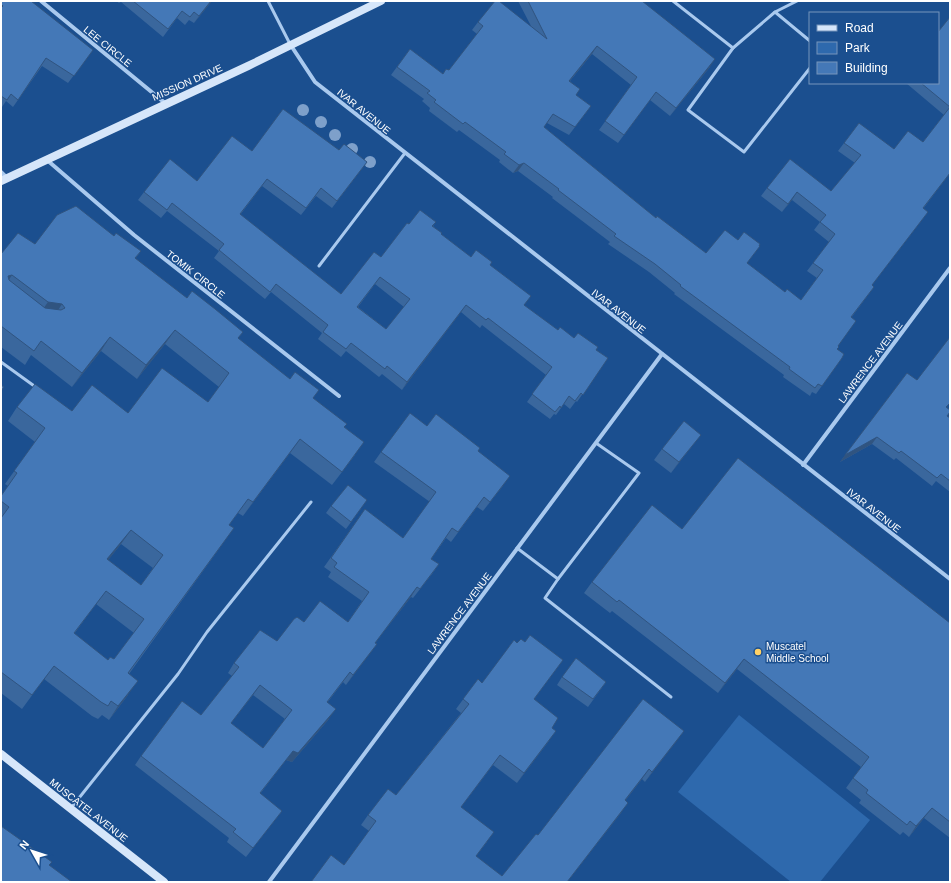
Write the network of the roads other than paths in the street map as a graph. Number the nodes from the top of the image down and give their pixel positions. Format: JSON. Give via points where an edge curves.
{"nodes":[{"id":1,"x":41,"y":1,"type":"edge"},
{"id":2,"x":268,"y":1,"type":"edge"},
{"id":3,"x":381,"y":1,"type":"edge"},
{"id":4,"x":674,"y":1,"type":"edge"},
{"id":5,"x":796,"y":1,"type":"edge"},
{"id":6,"x":775,"y":12,"type":"junction"},
{"id":7,"x":809,"y":40,"type":"edge"},
{"id":8,"x":290,"y":44,"type":"junction"},
{"id":9,"x":733,"y":48,"type":"junction"},
{"id":10,"x":809,"y":69,"type":"edge"},
{"id":11,"x":165,"y":103,"type":"junction"},
{"id":12,"x":405,"y":153,"type":"junction"},
{"id":13,"x":46,"y":160,"type":"junction"},
{"id":14,"x":3,"y":177,"type":"edge"},
{"id":15,"x":319,"y":266,"type":"dead end"},
{"id":16,"x":950,"y":268,"type":"edge"},
{"id":17,"x":662,"y":354,"type":"junction"},
{"id":18,"x":1,"y":362,"type":"edge"},
{"id":19,"x":42,"y":393,"type":"edge"},
{"id":20,"x":339,"y":396,"type":"dead end"},
{"id":21,"x":596,"y":443,"type":"junction"},
{"id":22,"x":803,"y":465,"type":"junction"},
{"id":23,"x":311,"y":502,"type":"dead end"},
{"id":24,"x":517,"y":548,"type":"junction"},
{"id":25,"x":558,"y":579,"type":"junction"},
{"id":26,"x":950,"y":579,"type":"edge"},
{"id":27,"x":671,"y":697,"type":"dead end"},
{"id":28,"x":1,"y":754,"type":"edge"},
{"id":29,"x":71,"y":808,"type":"junction"},
{"id":30,"x":164,"y":882,"type":"edge"},
{"id":31,"x":269,"y":882,"type":"edge"}],
"edges":[{"from":1,"to":11,"type":"street","name":"LEE CIRCLE"},
{"from":2,"to":8,"type":"lane"},
{"from":3,"to":8,"type":"main road","name":"MISSION DRIVE"},
{"from":4,"to":9,"type":"lane"},
{"from":5,"to":6,"type":"lane"},
{"from":6,"to":7,"type":"lane"},
{"from":6,"to":9,"type":"lane"},
{"from":8,"to":11,"type":"main road","name":"MISSION DRIVE"},
{"from":8,"to":12,"type":"street","name":"IVAR AVENUE","via":[[315,82]]},
{"from":9,"to":10,"type":"lane","via":[[688,110],[744,152]]},
{"from":11,"to":13,"type":"main road","name":"MISSION DRIVE"},
{"from":12,"to":15,"type":"lane"},
{"from":12,"to":17,"type":"street","name":"IVAR AVENUE"},
{"from":13,"to":14,"type":"main road","name":"MISSION DRIVE"},
{"from":13,"to":20,"type":"street","name":"TOMIK CIRCLE","via":[[134,235]]},
{"from":16,"to":22,"type":"street","name":"LAWRENCE AVENUE"},
{"from":17,"to":21,"type":"street","name":"LAWRENCE AVENUE"},
{"from":17,"to":22,"type":"street","name":"IVAR AVENUE"},
{"from":18,"to":19,"type":"lane"},
{"from":21,"to":24,"type":"street","name":"LAWRENCE AVENUE"},
{"from":21,"to":25,"type":"lane","via":[[639,473]]},
{"from":22,"to":26,"type":"street","name":"IVAR AVENUE"},
{"from":23,"to":29,"type":"lane"},
{"from":24,"to":25,"type":"lane"},
{"from":24,"to":31,"type":"street","name":"LAWRENCE AVENUE"},
{"from":25,"to":27,"type":"lane","via":[[545,598]]},
{"from":28,"to":29,"type":"main road","name":"MUSCATEL AVENUE"},
{"from":29,"to":30,"type":"main road","name":"MUSCATEL AVENUE"}]}
